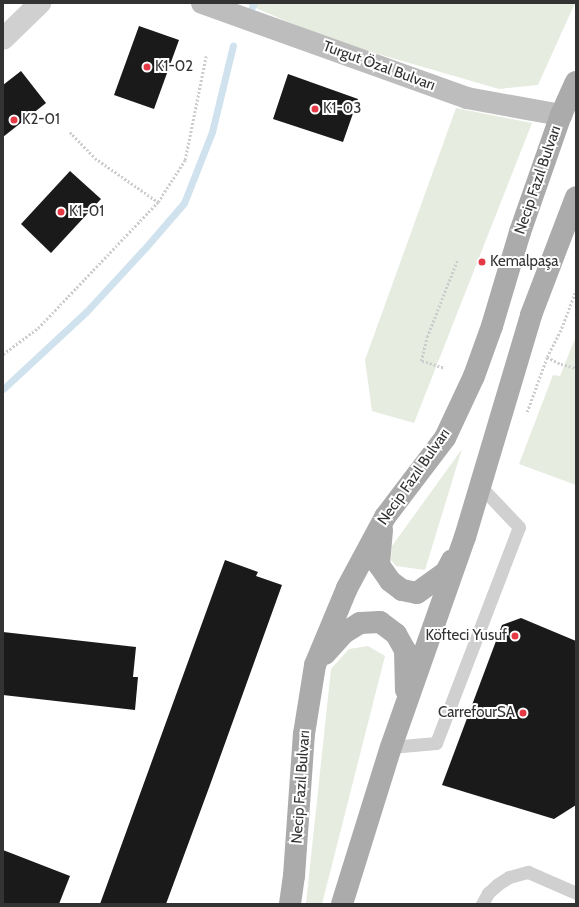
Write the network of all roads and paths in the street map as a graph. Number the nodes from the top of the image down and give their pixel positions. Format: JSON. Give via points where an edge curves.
{"nodes":[{"id":1,"x":40,"y":3,"type":"edge"},
{"id":2,"x":202,"y":3,"type":"edge"},
{"id":3,"x":3,"y":39,"type":"edge"},
{"id":4,"x":206,"y":56,"type":"dead end"},
{"id":5,"x":576,"y":82,"type":"edge"},
{"id":6,"x":561,"y":115,"type":"junction"},
{"id":7,"x":70,"y":132,"type":"dead end"},
{"id":8,"x":576,"y":198,"type":"edge"},
{"id":9,"x":158,"y":202,"type":"junction"},
{"id":10,"x":457,"y":261,"type":"dead end"},
{"id":11,"x":3,"y":354,"type":"edge"},
{"id":12,"x":547,"y":357,"type":"dead end"},
{"id":13,"x":443,"y":368,"type":"dead end"},
{"id":14,"x":576,"y":368,"type":"edge"},
{"id":15,"x":481,"y":487,"type":"junction"},
{"id":16,"x":385,"y":517,"type":"junction"},
{"id":17,"x":465,"y":537,"type":"junction"},
{"id":18,"x":316,"y":665,"type":"junction"},
{"id":19,"x":407,"y":701,"type":"junction"},
{"id":20,"x":391,"y":748,"type":"junction"},
{"id":21,"x":576,"y":892,"type":"edge"},
{"id":22,"x":290,"y":904,"type":"edge"},
{"id":23,"x":342,"y":904,"type":"edge"},
{"id":24,"x":482,"y":904,"type":"edge"}],
"edges":[{"from":1,"to":3,"type":"street"},
{"from":2,"to":6,"type":"main road","name":"Turgut Özal Bulvarı","via":[[467,98]]},
{"from":4,"to":9,"type":"path","via":[[185,160]]},
{"from":5,"to":6,"type":"main road","name":"Necip Fazıl Bulvarı"},
{"from":6,"to":16,"type":"main road","name":"Necip Fazıl Bulvarı","via":[[474,376],[444,438]]},
{"from":7,"to":9,"type":"path","via":[[95,158]]},
{"from":8,"to":15,"type":"main road","via":[[531,315]]},
{"from":9,"to":11,"type":"path","via":[[38,328]]},
{"from":10,"to":13,"type":"path","via":[[427,337],[421,361]]},
{"from":12,"to":14,"type":"path"},
{"from":15,"to":17,"type":"main road"},
{"from":15,"to":20,"type":"lane","via":[[519,527],[436,743]]},
{"from":16,"to":17,"type":"main road","via":[[379,565],[390,581],[402,590],[417,593],[446,572]]},
{"from":16,"to":18,"type":"main road","name":"Necip Fazıl Bulvarı","via":[[347,588]]},
{"from":17,"to":19,"type":"main road"},
{"from":18,"to":19,"type":"main road","via":[[344,633],[360,623],[380,622],[396,634],[405,650]]},
{"from":18,"to":22,"type":"main road","name":"Necip Fazıl Bulvarı","via":[[304,734]]},
{"from":19,"to":20,"type":"main road"},
{"from":20,"to":23,"type":"main road"},
{"from":21,"to":24,"type":"lane","via":[[528,872],[509,877],[498,884],[488,893]]}]}
